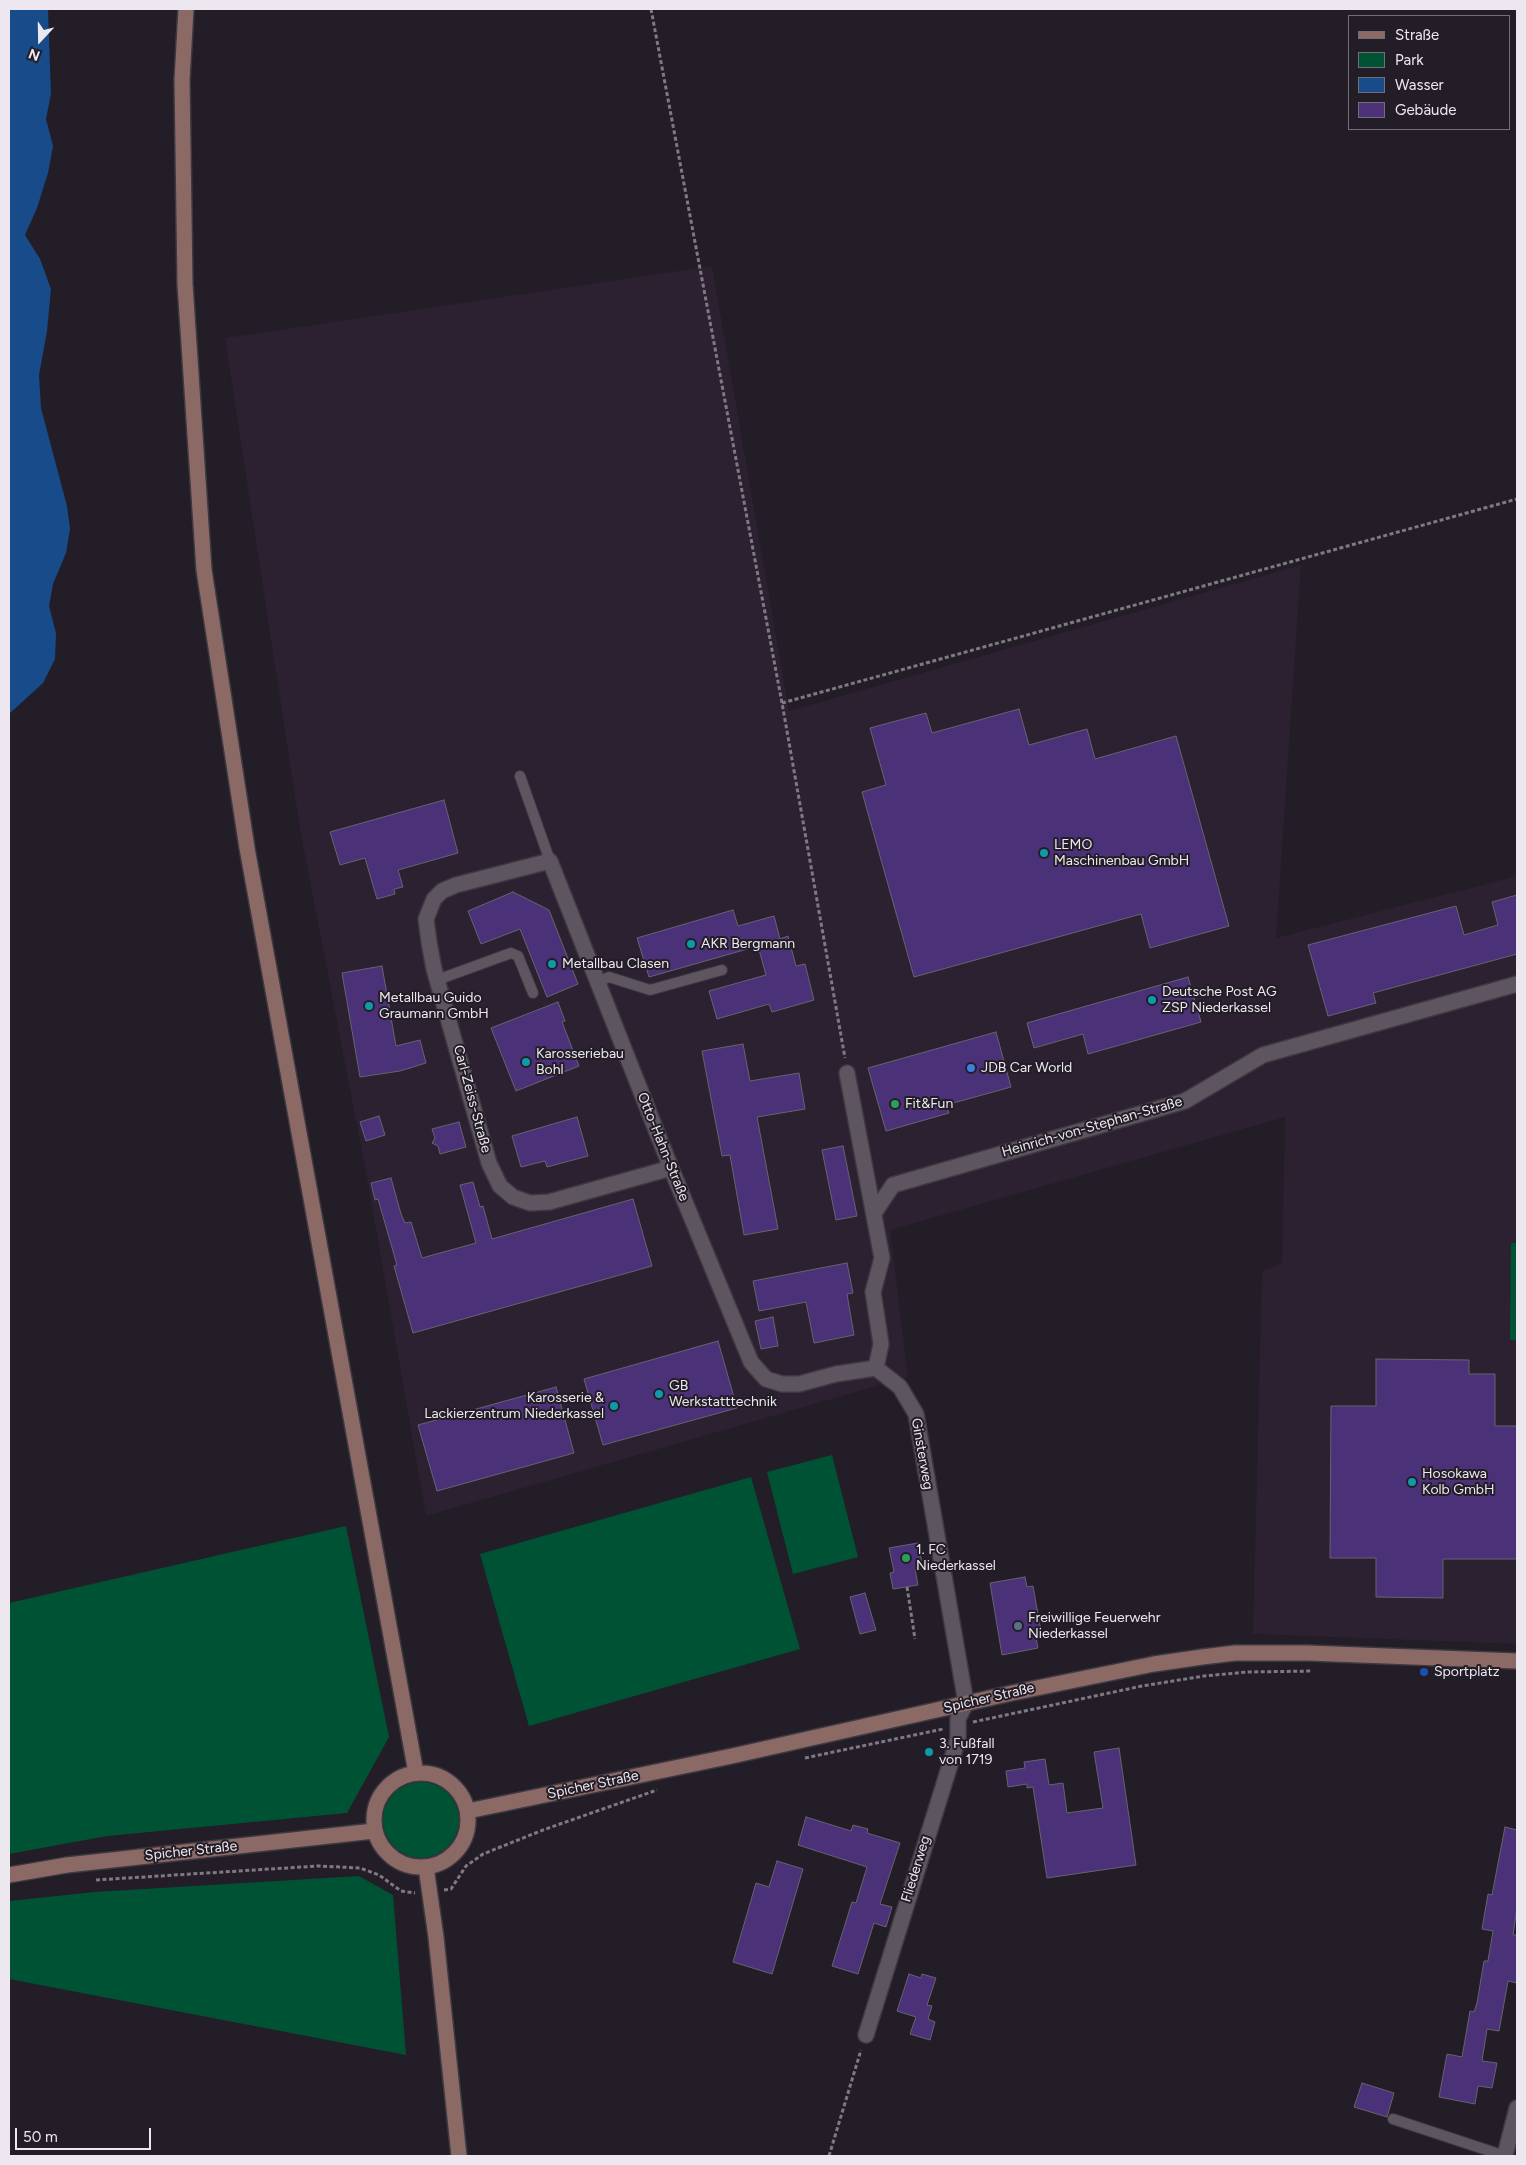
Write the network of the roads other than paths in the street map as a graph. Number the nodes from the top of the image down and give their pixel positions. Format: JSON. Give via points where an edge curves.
{"nodes":[{"id":1,"x":186,"y":9,"type":"edge"},
{"id":2,"x":520,"y":776,"type":"dead end"},
{"id":3,"x":550,"y":861,"type":"junction"},
{"id":4,"x":722,"y":970,"type":"dead end"},
{"id":5,"x":437,"y":980,"type":"junction"},
{"id":6,"x":598,"y":982,"type":"junction"},
{"id":7,"x":1517,"y":984,"type":"edge"},
{"id":8,"x":533,"y":993,"type":"dead end"},
{"id":9,"x":847,"y":1072,"type":"road end"},
{"id":10,"x":671,"y":1168,"type":"junction"},
{"id":11,"x":874,"y":1212,"type":"junction"},
{"id":12,"x":876,"y":1368,"type":"junction"},
{"id":13,"x":1517,"y":1661,"type":"edge"},
{"id":14,"x":966,"y":1703,"type":"junction"},
{"id":15,"x":416,"y":1773,"type":"junction"},
{"id":16,"x":468,"y":1811,"type":"junction"},
{"id":17,"x":374,"y":1831,"type":"junction"},
{"id":18,"x":426,"y":1868,"type":"junction"},
{"id":19,"x":9,"y":1875,"type":"edge"},
{"id":20,"x":866,"y":2035,"type":"road end"},
{"id":21,"x":1517,"y":2108,"type":"edge"},
{"id":22,"x":1392,"y":2119,"type":"dead end"},
{"id":23,"x":459,"y":2156,"type":"edge"},
{"id":24,"x":1505,"y":2156,"type":"edge"}],
"edges":[{"from":1,"to":15,"type":"main road","via":[[182,80],[186,284],[204,570],[247,848]]},
{"from":2,"to":3,"type":"lane","name":"Otto-Hahn-Straße"},
{"from":3,"to":5,"type":"street","name":"Carl-Zeiss-Straße","via":[[442,890],[434,899],[426,919]]},
{"from":3,"to":6,"type":"street","name":"Otto-Hahn-Straße"},
{"from":4,"to":6,"type":"lane","via":[[650,990],[609,977]]},
{"from":5,"to":8,"type":"lane","via":[[511,953],[518,956]]},
{"from":5,"to":10,"type":"street","name":"Carl-Zeiss-Straße","via":[[489,1163],[500,1186],[513,1197],[530,1203],[549,1202]]},
{"from":6,"to":10,"type":"street","name":"Otto-Hahn-Straße"},
{"from":7,"to":11,"type":"street","name":"Heinrich-von-Stephan-Straße","via":[[1263,1055],[1185,1101],[893,1185]]},
{"from":9,"to":11,"type":"street"},
{"from":10,"to":12,"type":"street","name":"Otto-Hahn-Straße","via":[[751,1362],[766,1379],[782,1384],[799,1384]]},
{"from":11,"to":12,"type":"street","via":[[882,1258],[874,1292],[881,1344]]},
{"from":12,"to":14,"type":"street","name":"Ginsterweg","via":[[900,1387],[916,1414]]},
{"from":13,"to":14,"type":"main road","name":"Spicher Straße","via":[[1235,1653],[1154,1664]]},
{"from":14,"to":16,"type":"main road","name":"Spicher Straße"},
{"from":14,"to":20,"type":"street","name":"Fliederweg","via":[[958,1719],[958,1739]]},
{"from":15,"to":16,"type":"main road","via":[[443,1778],[463,1798]]},
{"from":15,"to":17,"type":"main road","via":[[401,1777],[378,1799]]},
{"from":16,"to":18,"type":"main road","via":[[464,1842],[441,1863]]},
{"from":17,"to":18,"type":"main road","via":[[388,1855],[406,1865]]},
{"from":17,"to":19,"type":"main road","name":"Spicher Straße","via":[[67,1865]]},
{"from":18,"to":23,"type":"main road"},
{"from":21,"to":24,"type":"street"},
{"from":22,"to":24,"type":"lane"}]}
